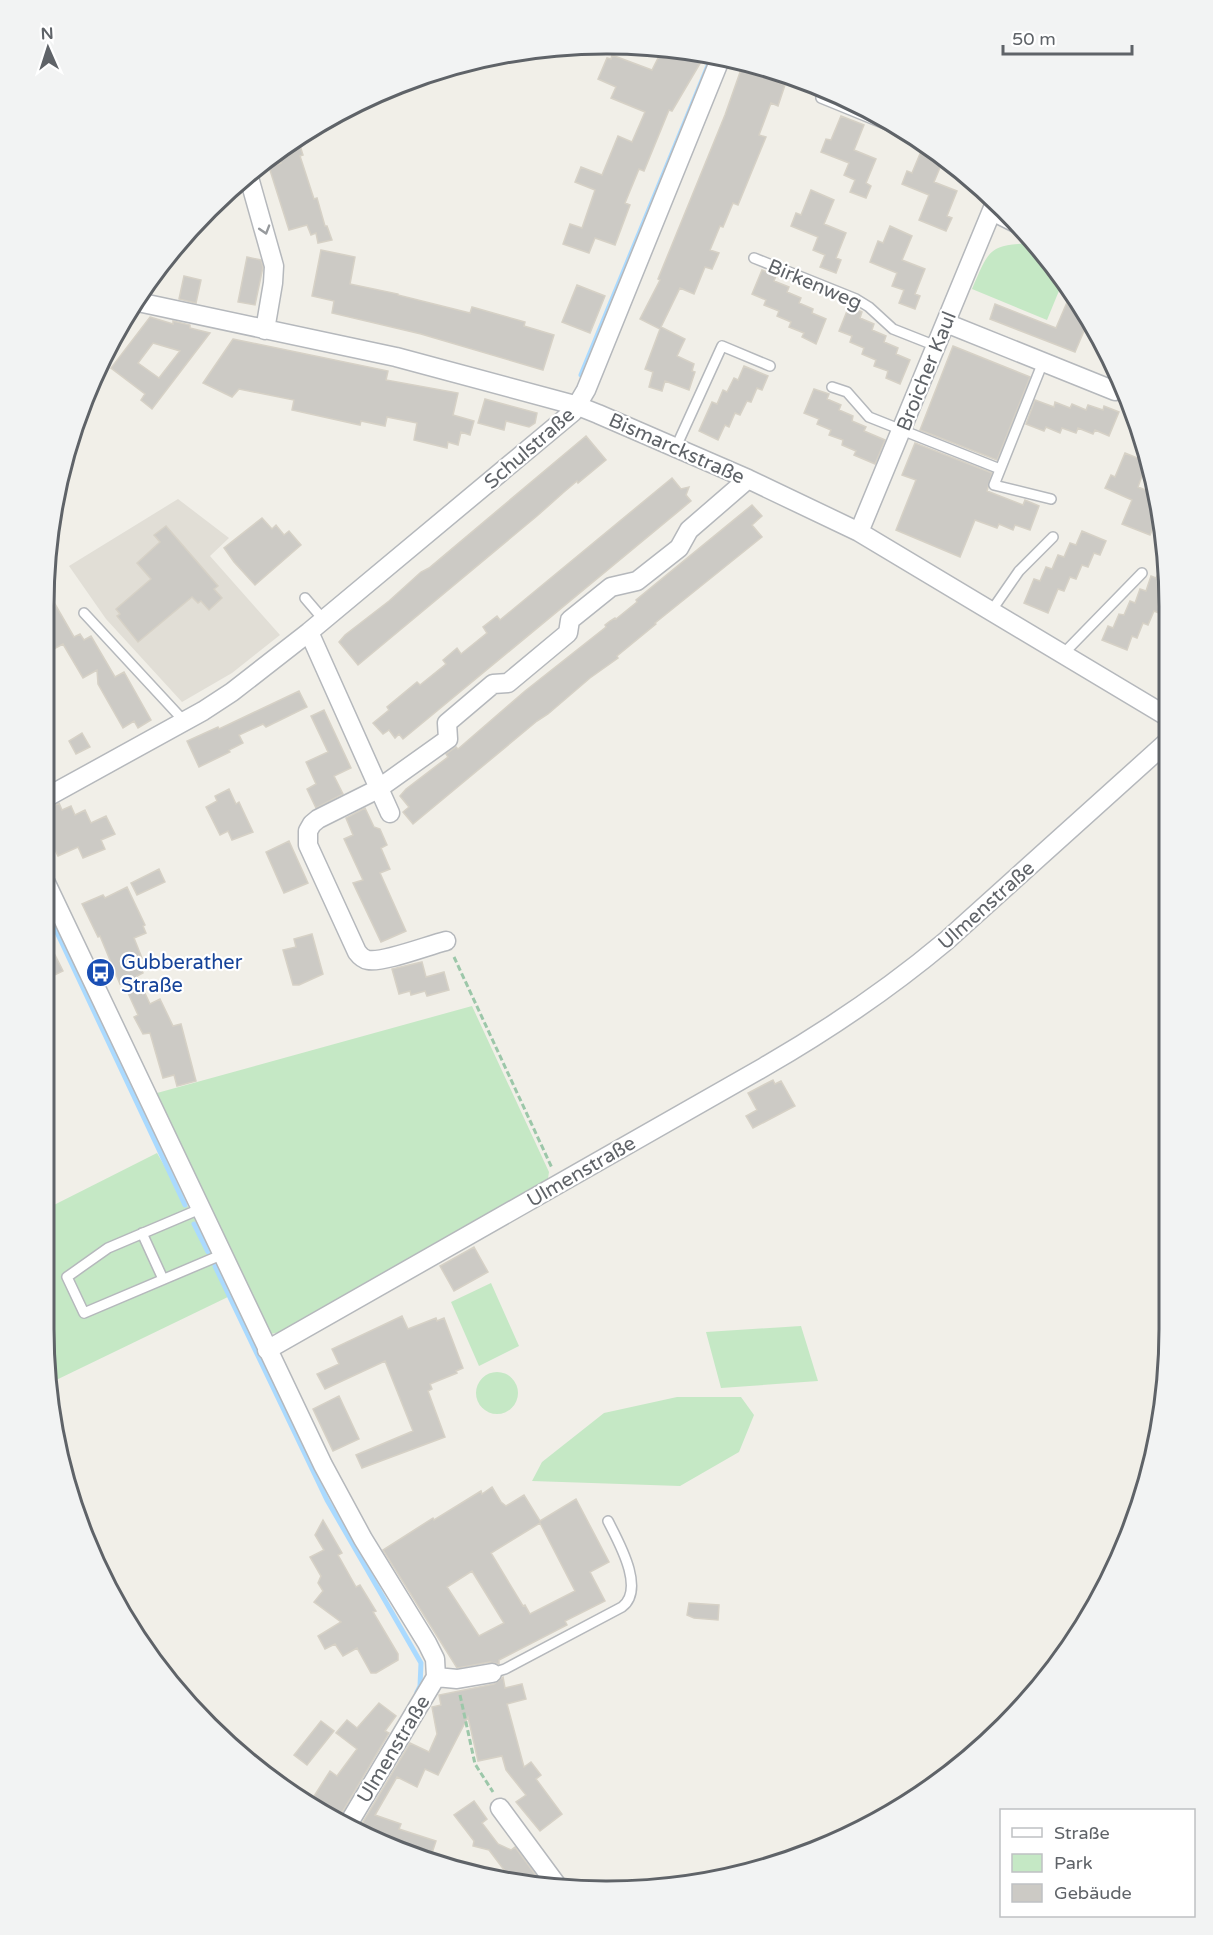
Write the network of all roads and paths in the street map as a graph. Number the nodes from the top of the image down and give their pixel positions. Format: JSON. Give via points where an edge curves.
{"nodes":[{"id":1,"x":717,"y":66,"type":"edge"},
{"id":2,"x":821,"y":98,"type":"dead end"},
{"id":3,"x":834,"y":104,"type":"edge"},
{"id":4,"x":251,"y":184,"type":"edge"},
{"id":5,"x":992,"y":211,"type":"edge"},
{"id":6,"x":754,"y":258,"type":"dead end"},
{"id":7,"x":145,"y":303,"type":"edge"},
{"id":8,"x":946,"y":323,"type":"junction"},
{"id":9,"x":265,"y":330,"type":"junction"},
{"id":10,"x":936,"y":346,"type":"junction"},
{"id":11,"x":1043,"y":362,"type":"junction"},
{"id":12,"x":770,"y":366,"type":"dead end"},
{"id":13,"x":832,"y":387,"type":"dead end"},
{"id":14,"x":1115,"y":391,"type":"edge"},
{"id":15,"x":578,"y":406,"type":"junction"},
{"id":16,"x":902,"y":429,"type":"junction"},
{"id":17,"x":676,"y":447,"type":"junction"},
{"id":18,"x":1000,"y":469,"type":"junction"},
{"id":19,"x":748,"y":479,"type":"junction"},
{"id":20,"x":1051,"y":499,"type":"dead end"},
{"id":21,"x":859,"y":532,"type":"junction"},
{"id":22,"x":1053,"y":537,"type":"dead end"},
{"id":23,"x":1142,"y":573,"type":"dead end"},
{"id":24,"x":305,"y":598,"type":"dead end"},
{"id":25,"x":992,"y":610,"type":"junction"},
{"id":26,"x":84,"y":613,"type":"dead end"},
{"id":27,"x":323,"y":619,"type":"junction"},
{"id":28,"x":309,"y":632,"type":"junction"},
{"id":29,"x":1064,"y":653,"type":"junction"},
{"id":30,"x":1159,"y":711,"type":"edge"},
{"id":31,"x":184,"y":721,"type":"junction"},
{"id":32,"x":1159,"y":749,"type":"edge"},
{"id":33,"x":378,"y":789,"type":"junction"},
{"id":34,"x":54,"y":793,"type":"edge"},
{"id":35,"x":390,"y":813,"type":"dead end"},
{"id":36,"x":54,"y":900,"type":"edge"},
{"id":37,"x":446,"y":941,"type":"joint"},
{"id":38,"x":559,"y":1184,"type":"junction"},
{"id":39,"x":200,"y":1209,"type":"junction"},
{"id":40,"x":142,"y":1233,"type":"junction"},
{"id":41,"x":221,"y":1255,"type":"junction"},
{"id":42,"x":163,"y":1279,"type":"junction"},
{"id":43,"x":267,"y":1350,"type":"junction"},
{"id":44,"x":608,"y":1521,"type":"dead end"},
{"id":45,"x":492,"y":1673,"type":"joint"},
{"id":46,"x":436,"y":1677,"type":"junction"},
{"id":47,"x":500,"y":1808,"type":"joint"},
{"id":48,"x":352,"y":1818,"type":"edge"},
{"id":49,"x":552,"y":1878,"type":"edge"}],
"edges":[{"from":1,"to":15,"type":"street","name":"Schulstraße"},
{"from":2,"to":3,"type":"lane"},
{"from":4,"to":9,"type":"street","one_way":true,"via":[[274,266]]},
{"from":5,"to":8,"type":"street","name":"Broicher Kaul"},
{"from":6,"to":10,"type":"lane","name":"Birkenweg","via":[[856,299],[896,331]]},
{"from":7,"to":9,"type":"street","name":"Bismarckstraße"},
{"from":8,"to":10,"type":"street","name":"Broicher Kaul"},
{"from":8,"to":11,"type":"street"},
{"from":9,"to":15,"type":"street","name":"Bismarckstraße","via":[[396,357]]},
{"from":10,"to":16,"type":"street","name":"Broicher Kaul"},
{"from":11,"to":14,"type":"street"},
{"from":11,"to":18,"type":"lane"},
{"from":12,"to":17,"type":"lane","via":[[722,346]]},
{"from":13,"to":16,"type":"lane","via":[[847,392],[869,417]]},
{"from":15,"to":17,"type":"street","name":"Bismarckstraße"},
{"from":15,"to":27,"type":"street","name":"Schulstraße"},
{"from":16,"to":18,"type":"lane"},
{"from":16,"to":21,"type":"street","name":"Broicher Kaul"},
{"from":17,"to":19,"type":"street","name":"Bismarckstraße"},
{"from":18,"to":20,"type":"lane","via":[[994,485]]},
{"from":19,"to":21,"type":"street","name":"Bismarckstraße"},
{"from":19,"to":33,"type":"street","via":[[689,530],[679,548],[637,581],[611,587],[570,620],[568,633],[508,683],[493,684],[447,723],[448,739]]},
{"from":21,"to":25,"type":"street","name":"Bismarckstraße"},
{"from":22,"to":25,"type":"lane","via":[[1019,571]]},
{"from":23,"to":29,"type":"lane"},
{"from":24,"to":27,"type":"lane"},
{"from":25,"to":29,"type":"street","name":"Bismarckstraße"},
{"from":26,"to":31,"type":"lane"},
{"from":27,"to":28,"type":"street","name":"Schulstraße"},
{"from":28,"to":31,"type":"street","name":"Schulstraße","via":[[232,692]]},
{"from":28,"to":33,"type":"street"},
{"from":29,"to":30,"type":"street","name":"Bismarckstraße"},
{"from":31,"to":34,"type":"street","name":"Schulstraße"},
{"from":32,"to":38,"type":"street","name":"Ulmenstraße","via":[[916,966],[792,1051]]},
{"from":33,"to":35,"type":"street"},
{"from":33,"to":37,"type":"street","via":[[312,824],[307,840],[316,864],[362,957],[380,959]]},
{"from":36,"to":39,"type":"street"},
{"from":37,"to":38,"type":"path"},
{"from":38,"to":43,"type":"street","name":"Ulmenstraße"},
{"from":39,"to":40,"type":"lane"},
{"from":39,"to":41,"type":"street"},
{"from":40,"to":42,"type":"lane"},
{"from":40,"to":42,"type":"lane","via":[[108,1248],[67,1277],[84,1313]]},
{"from":41,"to":42,"type":"lane"},
{"from":41,"to":43,"type":"street"},
{"from":43,"to":46,"type":"street","name":"Ulmenstraße","via":[[344,1505],[427,1643],[435,1659]]},
{"from":44,"to":45,"type":"lane","via":[[628,1563],[628,1601]]},
{"from":45,"to":46,"type":"street","name":"Ulmenstraße","via":[[458,1679]]},
{"from":46,"to":47,"type":"path","via":[[459,1690],[475,1764]]},
{"from":46,"to":48,"type":"street","name":"Ulmenstraße"},
{"from":47,"to":49,"type":"street"}]}
